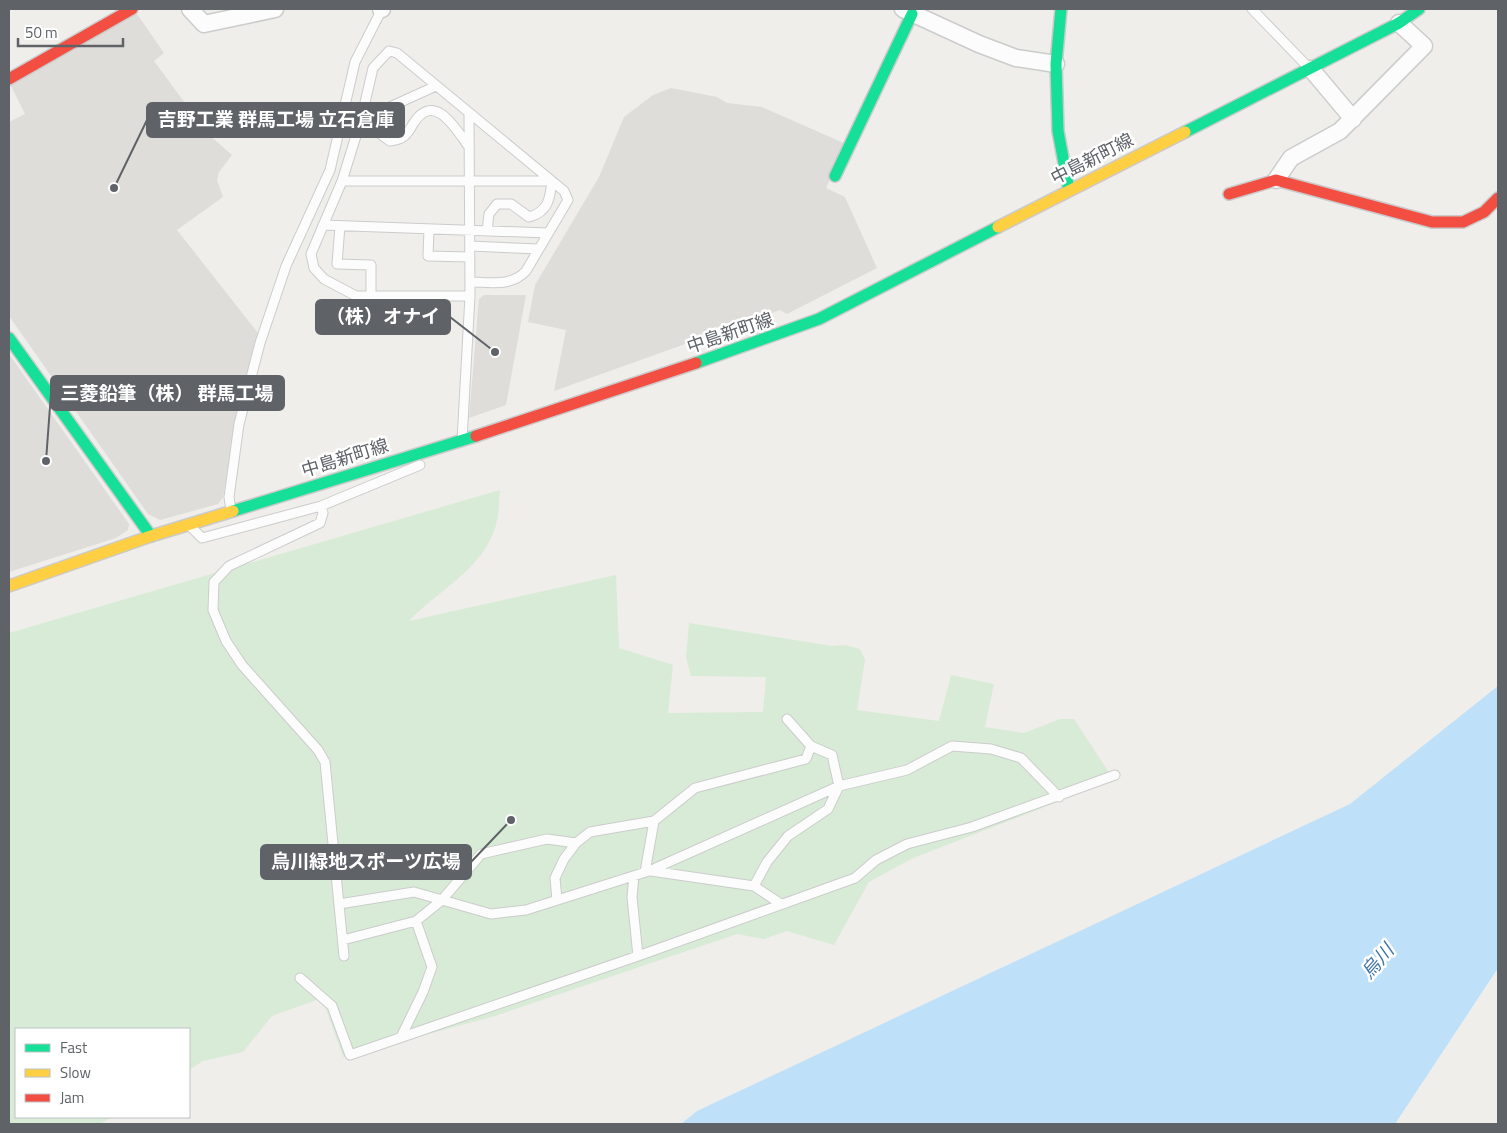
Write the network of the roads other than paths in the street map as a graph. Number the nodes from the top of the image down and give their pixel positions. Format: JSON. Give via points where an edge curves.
{"nodes":[{"id":1,"x":132,"y":9,"type":"edge"},
{"id":2,"x":190,"y":9,"type":"edge"},
{"id":3,"x":215,"y":9,"type":"edge"},
{"id":4,"x":275,"y":9,"type":"edge"},
{"id":5,"x":382,"y":9,"type":"edge"},
{"id":6,"x":1061,"y":9,"type":"edge"},
{"id":7,"x":1252,"y":9,"type":"edge"},
{"id":8,"x":1419,"y":9,"type":"edge"},
{"id":9,"x":907,"y":12,"type":"edge"},
{"id":10,"x":1399,"y":23,"type":"junction"},
{"id":11,"x":204,"y":24,"type":"junction"},
{"id":12,"x":1056,"y":64,"type":"junction"},
{"id":13,"x":1311,"y":69,"type":"junction"},
{"id":14,"x":9,"y":80,"type":"edge"},
{"id":15,"x":436,"y":86,"type":"junction"},
{"id":16,"x":469,"y":113,"type":"junction"},
{"id":17,"x":1353,"y":119,"type":"junction"},
{"id":18,"x":361,"y":120,"type":"junction"},
{"id":19,"x":469,"y":147,"type":"junction"},
{"id":20,"x":836,"y":176,"type":"dead end"},
{"id":21,"x":1276,"y":180,"type":"junction"},
{"id":22,"x":342,"y":181,"type":"junction"},
{"id":23,"x":552,"y":181,"type":"junction"},
{"id":24,"x":470,"y":182,"type":"junction"},
{"id":25,"x":1069,"y":190,"type":"junction"},
{"id":26,"x":1229,"y":194,"type":"dead end"},
{"id":27,"x":1498,"y":198,"type":"edge"},
{"id":28,"x":323,"y":225,"type":"junction"},
{"id":29,"x":340,"y":226,"type":"junction"},
{"id":30,"x":429,"y":229,"type":"junction"},
{"id":31,"x":470,"y":230,"type":"junction"},
{"id":32,"x":487,"y":231,"type":"junction"},
{"id":33,"x":548,"y":233,"type":"junction"},
{"id":34,"x":470,"y":246,"type":"junction"},
{"id":35,"x":539,"y":249,"type":"junction"},
{"id":36,"x":470,"y":257,"type":"junction"},
{"id":37,"x":470,"y":282,"type":"junction"},
{"id":38,"x":370,"y":296,"type":"junction"},
{"id":39,"x":470,"y":296,"type":"junction"},
{"id":40,"x":9,"y":338,"type":"edge"},
{"id":41,"x":456,"y":442,"type":"junction"},
{"id":42,"x":321,"y":506,"type":"junction"},
{"id":43,"x":231,"y":511,"type":"junction"},
{"id":44,"x":189,"y":525,"type":"junction"},
{"id":45,"x":151,"y":536,"type":"junction"},
{"id":46,"x":9,"y":586,"type":"edge"},
{"id":47,"x":787,"y":720,"type":"dead end"},
{"id":48,"x":811,"y":746,"type":"junction"},
{"id":49,"x":1116,"y":775,"type":"dead end"},
{"id":50,"x":839,"y":786,"type":"junction"},
{"id":51,"x":1059,"y":797,"type":"junction"},
{"id":52,"x":654,"y":821,"type":"junction"},
{"id":53,"x":576,"y":843,"type":"junction"},
{"id":54,"x":647,"y":872,"type":"junction"},
{"id":55,"x":634,"y":876,"type":"junction"},
{"id":56,"x":754,"y":886,"type":"junction"},
{"id":57,"x":442,"y":900,"type":"junction"},
{"id":58,"x":557,"y":900,"type":"junction"},
{"id":59,"x":339,"y":904,"type":"junction"},
{"id":60,"x":781,"y":904,"type":"junction"},
{"id":61,"x":416,"y":921,"type":"junction"},
{"id":62,"x":343,"y":940,"type":"junction"},
{"id":63,"x":344,"y":956,"type":"dead end"},
{"id":64,"x":638,"y":956,"type":"junction"},
{"id":65,"x":300,"y":978,"type":"dead end"},
{"id":66,"x":401,"y":1037,"type":"junction"}],
"edges":[{"from":1,"to":14,"type":"main road"},
{"from":2,"to":11,"type":"street"},
{"from":3,"to":11,"type":"street"},
{"from":4,"to":11,"type":"street"},
{"from":5,"to":43,"type":"lane","via":[[355,62],[330,170],[286,266],[260,343],[239,424],[229,497]]},
{"from":6,"to":12,"type":"main road"},
{"from":7,"to":13,"type":"lane"},
{"from":8,"to":10,"type":"main road","name":"中島新町線"},
{"from":9,"to":12,"type":"street","via":[[1016,58]]},
{"from":9,"to":20,"type":"main road"},
{"from":10,"to":13,"type":"main road","name":"中島新町線"},
{"from":10,"to":17,"type":"street","via":[[1424,46]]},
{"from":12,"to":25,"type":"main road","via":[[1058,131]]},
{"from":13,"to":17,"type":"street"},
{"from":13,"to":25,"type":"main road","name":"中島新町線"},
{"from":15,"to":16,"type":"lane"},
{"from":15,"to":18,"type":"lane"},
{"from":15,"to":18,"type":"lane","via":[[397,53],[389,51],[373,68]]},
{"from":16,"to":19,"type":"lane"},
{"from":16,"to":23,"type":"lane"},
{"from":17,"to":21,"type":"street","via":[[1340,132],[1291,158]]},
{"from":18,"to":19,"type":"lane","via":[[390,141],[409,133],[420,114],[428,110],[439,112]]},
{"from":18,"to":22,"type":"lane"},
{"from":19,"to":24,"type":"lane"},
{"from":21,"to":26,"type":"main road"},
{"from":21,"to":27,"type":"main road","via":[[1432,222],[1463,222],[1484,212]]},
{"from":22,"to":24,"type":"lane"},
{"from":22,"to":28,"type":"lane"},
{"from":23,"to":24,"type":"lane"},
{"from":23,"to":32,"type":"lane","via":[[546,208],[539,214],[529,217],[511,204],[497,204],[489,214]]},
{"from":23,"to":33,"type":"lane","via":[[564,191],[568,200]]},
{"from":24,"to":31,"type":"lane"},
{"from":25,"to":41,"type":"main road","name":"中島新町線","via":[[819,319],[763,341]]},
{"from":28,"to":29,"type":"lane"},
{"from":28,"to":38,"type":"lane","via":[[311,254],[314,268],[324,279],[356,296]]},
{"from":29,"to":30,"type":"lane"},
{"from":29,"to":38,"type":"lane","via":[[337,264],[370,266]]},
{"from":30,"to":31,"type":"lane"},
{"from":30,"to":36,"type":"lane","via":[[428,256]]},
{"from":31,"to":32,"type":"lane"},
{"from":31,"to":34,"type":"lane"},
{"from":32,"to":33,"type":"lane"},
{"from":33,"to":35,"type":"lane"},
{"from":34,"to":35,"type":"lane"},
{"from":34,"to":36,"type":"lane"},
{"from":35,"to":37,"type":"lane","via":[[519,278],[509,283]]},
{"from":36,"to":37,"type":"lane"},
{"from":37,"to":39,"type":"lane"},
{"from":38,"to":39,"type":"lane"},
{"from":39,"to":41,"type":"lane"},
{"from":40,"to":45,"type":"main road"},
{"from":41,"to":42,"type":"lane","via":[[432,460]]},
{"from":41,"to":43,"type":"main road","name":"中島新町線"},
{"from":42,"to":44,"type":"lane","via":[[202,538]]},
{"from":42,"to":59,"type":"lane","via":[[320,522],[229,566],[220,574],[214,582],[213,610],[226,641],[242,665],[325,762]]},
{"from":43,"to":44,"type":"main road","name":"中島新町線"},
{"from":44,"to":45,"type":"main road","name":"中島新町線"},
{"from":45,"to":46,"type":"main road","name":"中島新町線"},
{"from":47,"to":48,"type":"lane"},
{"from":48,"to":50,"type":"lane","via":[[832,755]]},
{"from":48,"to":52,"type":"lane","via":[[806,759],[695,788]]},
{"from":49,"to":51,"type":"lane"},
{"from":50,"to":51,"type":"lane","via":[[908,770],[952,746],[991,749],[1021,758]]},
{"from":50,"to":54,"type":"lane"},
{"from":50,"to":56,"type":"lane","via":[[828,809],[788,836],[767,862]]},
{"from":51,"to":60,"type":"lane","via":[[972,827],[907,844],[876,860],[854,878]]},
{"from":52,"to":53,"type":"lane","via":[[590,832]]},
{"from":52,"to":54,"type":"lane"},
{"from":53,"to":57,"type":"lane","via":[[548,839],[481,854]]},
{"from":53,"to":58,"type":"lane","via":[[555,878]]},
{"from":54,"to":55,"type":"lane"},
{"from":54,"to":56,"type":"lane"},
{"from":55,"to":58,"type":"lane"},
{"from":55,"to":64,"type":"lane","via":[[632,897]]},
{"from":56,"to":60,"type":"lane"},
{"from":57,"to":58,"type":"lane","via":[[491,914],[526,910]]},
{"from":57,"to":59,"type":"lane","via":[[414,892]]},
{"from":57,"to":61,"type":"lane"},
{"from":59,"to":62,"type":"lane"},
{"from":60,"to":64,"type":"lane"},
{"from":61,"to":62,"type":"lane"},
{"from":61,"to":66,"type":"lane","via":[[432,967],[424,992]]},
{"from":62,"to":63,"type":"lane"},
{"from":64,"to":66,"type":"lane"},
{"from":65,"to":66,"type":"lane","via":[[332,1006],[350,1055]]}]}
